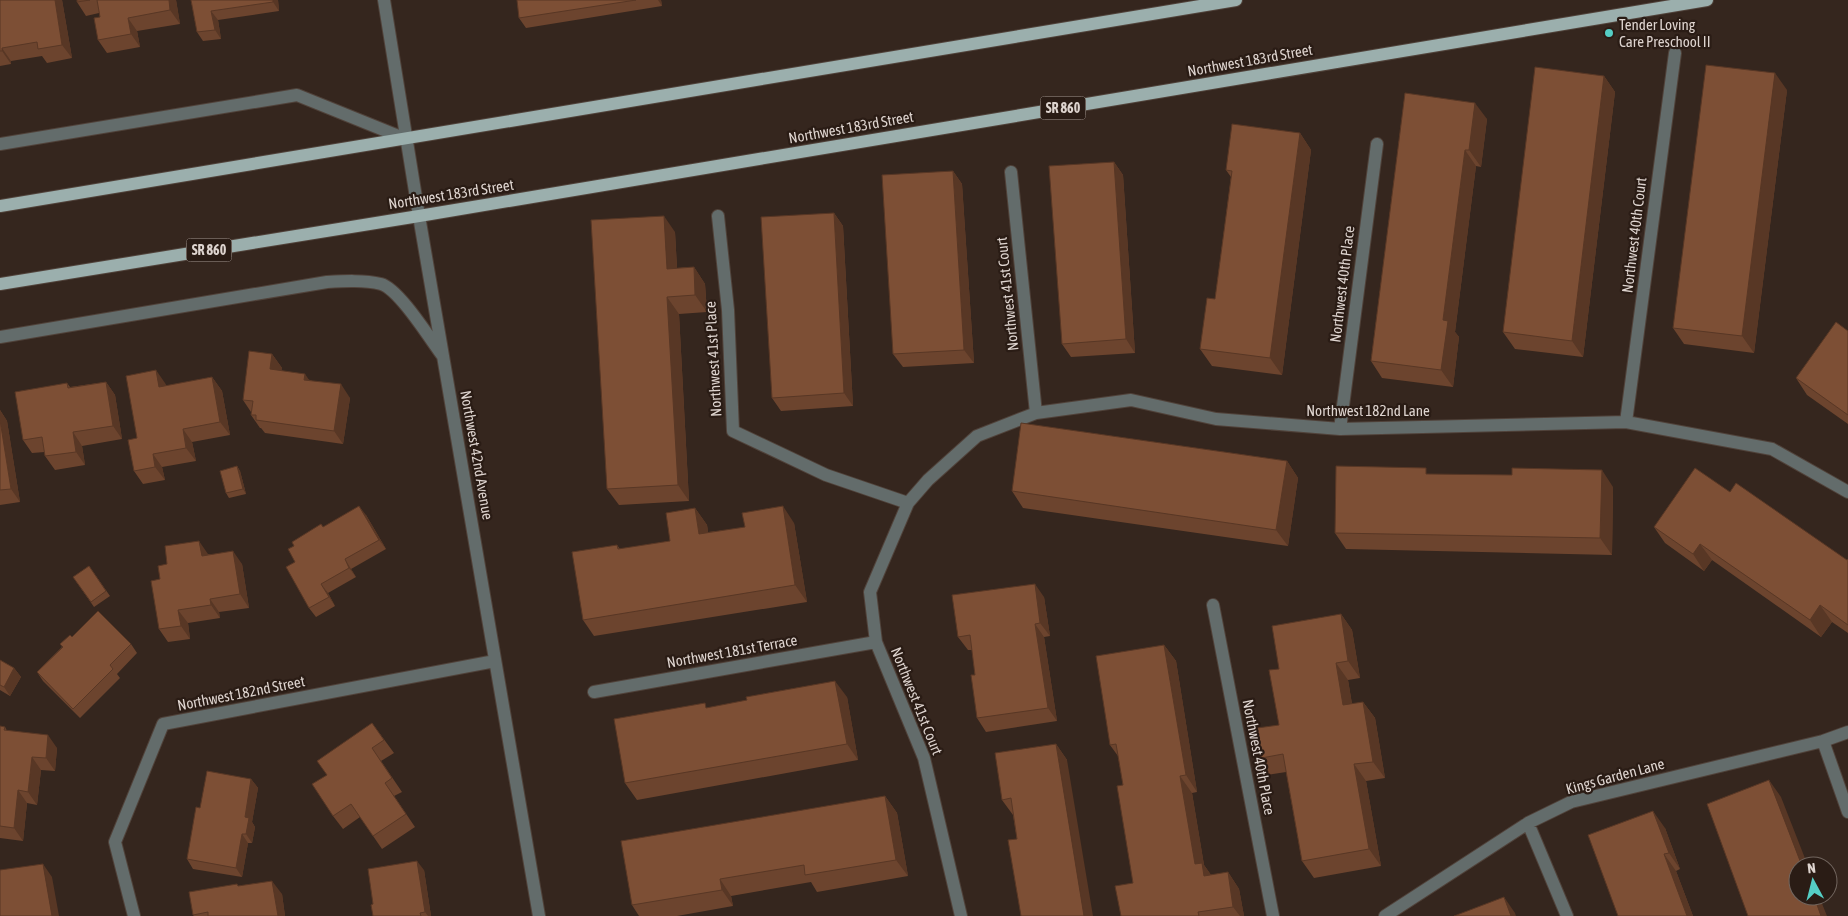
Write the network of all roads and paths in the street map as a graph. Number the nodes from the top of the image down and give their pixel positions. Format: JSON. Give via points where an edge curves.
{"nodes":[{"id":1,"x":384,"y":0,"type":"edge"},
{"id":2,"x":1236,"y":0,"type":"edge"},
{"id":3,"x":1706,"y":0,"type":"edge"},
{"id":4,"x":1675,"y":54,"type":"dead end"},
{"id":5,"x":406,"y":139,"type":"junction"},
{"id":6,"x":0,"y":144,"type":"edge"},
{"id":7,"x":1377,"y":144,"type":"dead end"},
{"id":8,"x":1011,"y":172,"type":"dead end"},
{"id":9,"x":0,"y":206,"type":"edge"},
{"id":10,"x":419,"y":216,"type":"junction"},
{"id":11,"x":718,"y":216,"type":"dead end"},
{"id":12,"x":0,"y":284,"type":"edge"},
{"id":13,"x":0,"y":337,"type":"edge"},
{"id":14,"x":443,"y":357,"type":"junction"},
{"id":15,"x":1036,"y":413,"type":"junction"},
{"id":16,"x":1626,"y":422,"type":"junction"},
{"id":17,"x":1340,"y":429,"type":"junction"},
{"id":18,"x":1848,"y":492,"type":"edge"},
{"id":19,"x":908,"y":503,"type":"junction"},
{"id":20,"x":1213,"y":605,"type":"dead end"},
{"id":21,"x":876,"y":642,"type":"junction"},
{"id":22,"x":495,"y":661,"type":"junction"},
{"id":23,"x":594,"y":692,"type":"dead end"},
{"id":24,"x":1848,"y":732,"type":"edge"},
{"id":25,"x":1823,"y":741,"type":"junction"},
{"id":26,"x":1848,"y":812,"type":"edge"},
{"id":27,"x":1528,"y":823,"type":"junction"},
{"id":28,"x":134,"y":916,"type":"edge"},
{"id":29,"x":539,"y":916,"type":"edge"},
{"id":30,"x":961,"y":916,"type":"edge"},
{"id":31,"x":1273,"y":916,"type":"edge"},
{"id":32,"x":1385,"y":916,"type":"edge"},
{"id":33,"x":1567,"y":916,"type":"edge"}],
"edges":[{"from":1,"to":5,"type":"street","name":"Northwest 42nd Avenue"},
{"from":2,"to":5,"type":"main road"},
{"from":3,"to":10,"type":"main road","name":"Northwest 183rd Street","number":"SR 860"},
{"from":4,"to":16,"type":"street","name":"Northwest 40th Court"},
{"from":5,"to":6,"type":"street","via":[[297,95]]},
{"from":5,"to":9,"type":"main road"},
{"from":5,"to":10,"type":"street","name":"Northwest 42nd Avenue"},
{"from":7,"to":17,"type":"street","name":"Northwest 40th Place"},
{"from":8,"to":15,"type":"street","name":"Northwest 41st Court"},
{"from":10,"to":12,"type":"main road","name":"Northwest 183rd Street","number":"SR 860"},
{"from":10,"to":14,"type":"street","name":"Northwest 42nd Avenue"},
{"from":11,"to":19,"type":"street","name":"Northwest 41st Place","via":[[728,310],[733,431],[826,475]]},
{"from":13,"to":14,"type":"street","via":[[327,282],[359,281],[384,285],[400,298]]},
{"from":14,"to":22,"type":"street","name":"Northwest 42nd Avenue"},
{"from":15,"to":17,"type":"street","name":"Northwest 182nd Lane","via":[[1131,400],[1216,418]]},
{"from":15,"to":19,"type":"street","name":"Northwest 182nd Lane","via":[[977,436],[928,480]]},
{"from":16,"to":17,"type":"street","name":"Northwest 182nd Lane"},
{"from":16,"to":18,"type":"street","name":"Northwest 182nd Lane","via":[[1772,449]]},
{"from":19,"to":21,"type":"street","name":"Northwest 41st Court","via":[[870,592]]},
{"from":20,"to":31,"type":"street","name":"Northwest 40th Place"},
{"from":21,"to":23,"type":"street","name":"Northwest 181st Terrace"},
{"from":21,"to":30,"type":"street","name":"Northwest 41st Court","via":[[924,758]]},
{"from":22,"to":28,"type":"street","name":"Northwest 182nd Street","via":[[163,724],[115,842]]},
{"from":22,"to":29,"type":"street","name":"Northwest 42nd Avenue"},
{"from":24,"to":25,"type":"street","name":"Kings Garden Lane"},
{"from":25,"to":26,"type":"street"},
{"from":25,"to":27,"type":"street","name":"Kings Garden Lane","via":[[1571,802]]},
{"from":27,"to":32,"type":"street","name":"Kings Garden Lane"},
{"from":27,"to":33,"type":"street"}]}
